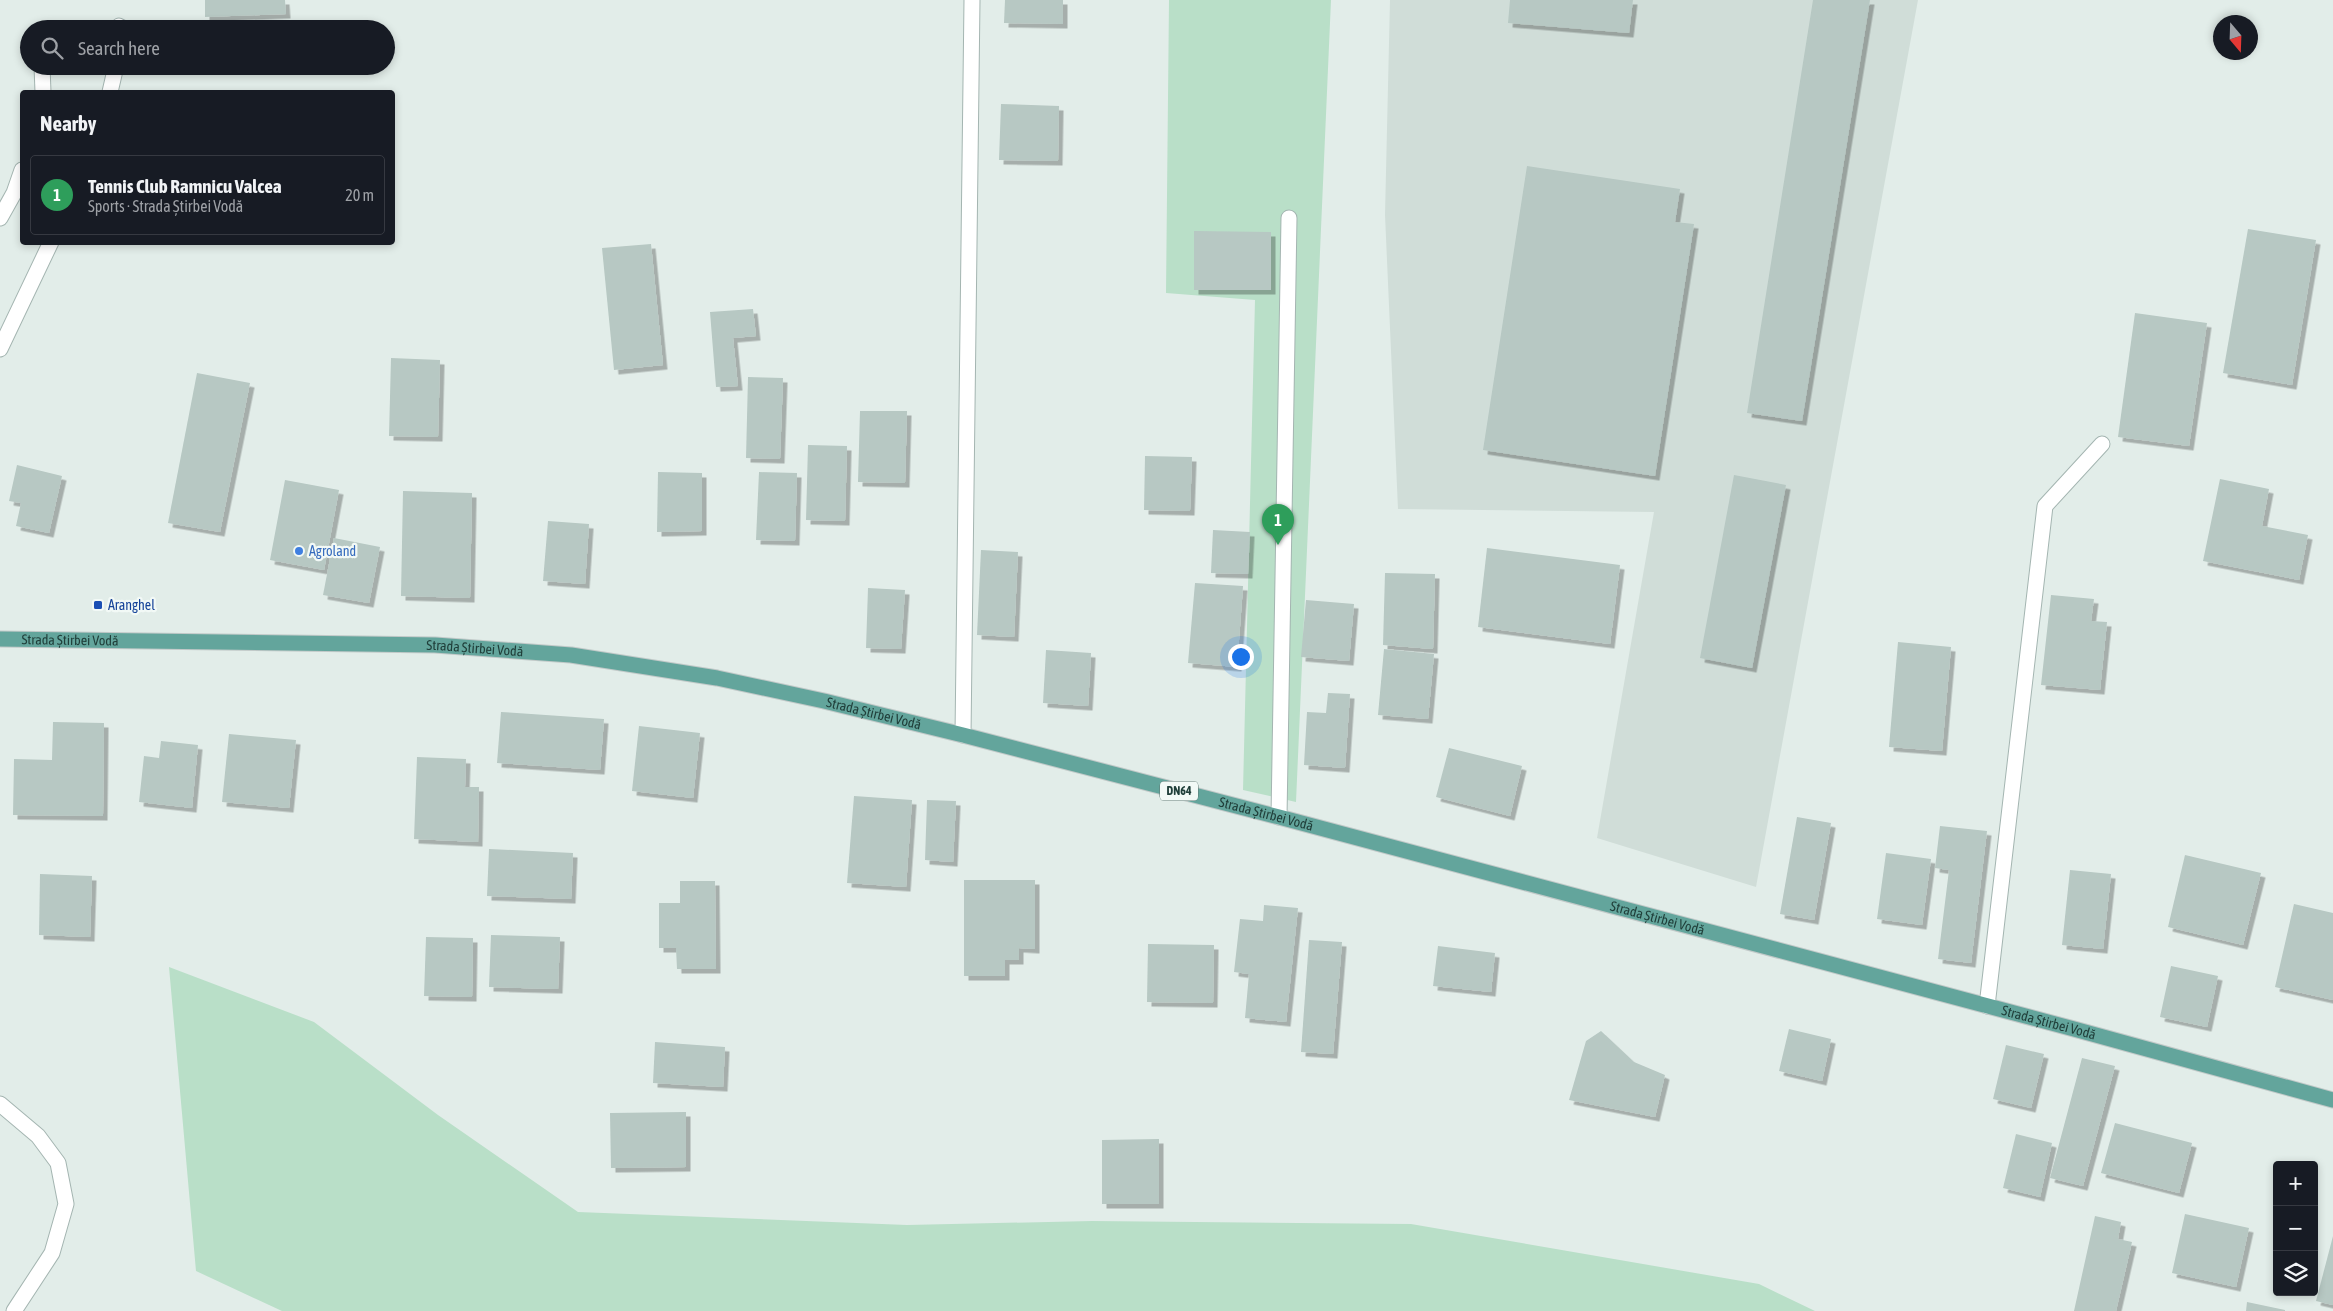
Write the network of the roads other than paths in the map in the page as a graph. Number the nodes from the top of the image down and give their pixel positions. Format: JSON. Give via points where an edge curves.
{"nodes":[{"id":1,"x":972,"y":0,"type":"edge"},
{"id":2,"x":42,"y":75,"type":"edge"},
{"id":3,"x":114,"y":75,"type":"edge"},
{"id":4,"x":43,"y":90,"type":"edge"},
{"id":5,"x":110,"y":90,"type":"edge"},
{"id":6,"x":20,"y":176,"type":"edge"},
{"id":7,"x":0,"y":218,"type":"edge"},
{"id":8,"x":1289,"y":218,"type":"dead end"},
{"id":9,"x":50,"y":245,"type":"edge"},
{"id":10,"x":0,"y":349,"type":"edge"},
{"id":11,"x":2102,"y":444,"type":"dead end"},
{"id":12,"x":0,"y":639,"type":"edge"},
{"id":13,"x":963,"y":735,"type":"junction"},
{"id":14,"x":1279,"y":817,"type":"junction"},
{"id":15,"x":1987,"y":1006,"type":"junction"},
{"id":16,"x":2333,"y":1100,"type":"edge"},
{"id":17,"x":0,"y":1104,"type":"edge"},
{"id":18,"x":14,"y":1311,"type":"edge"}],
"edges":[{"from":1,"to":13,"type":"street"},
{"from":2,"to":4,"type":"street"},
{"from":3,"to":5,"type":"street"},
{"from":6,"to":7,"type":"street"},
{"from":8,"to":14,"type":"street"},
{"from":9,"to":10,"type":"street"},
{"from":11,"to":15,"type":"street","via":[[2045,506]]},
{"from":12,"to":13,"type":"main road","name":"Strada Știrbei Vodă","number":"DN64","via":[[435,644],[571,656],[717,678]]},
{"from":13,"to":14,"type":"main road","name":"Strada Știrbei Vodă","number":"DN64"},
{"from":14,"to":15,"type":"main road","name":"Strada Știrbei Vodă","number":"DN64"},
{"from":15,"to":16,"type":"main road","name":"Strada Știrbei Vodă","number":"DN64"},
{"from":17,"to":18,"type":"street","via":[[38,1136],[58,1163],[66,1204],[52,1253]]}]}
